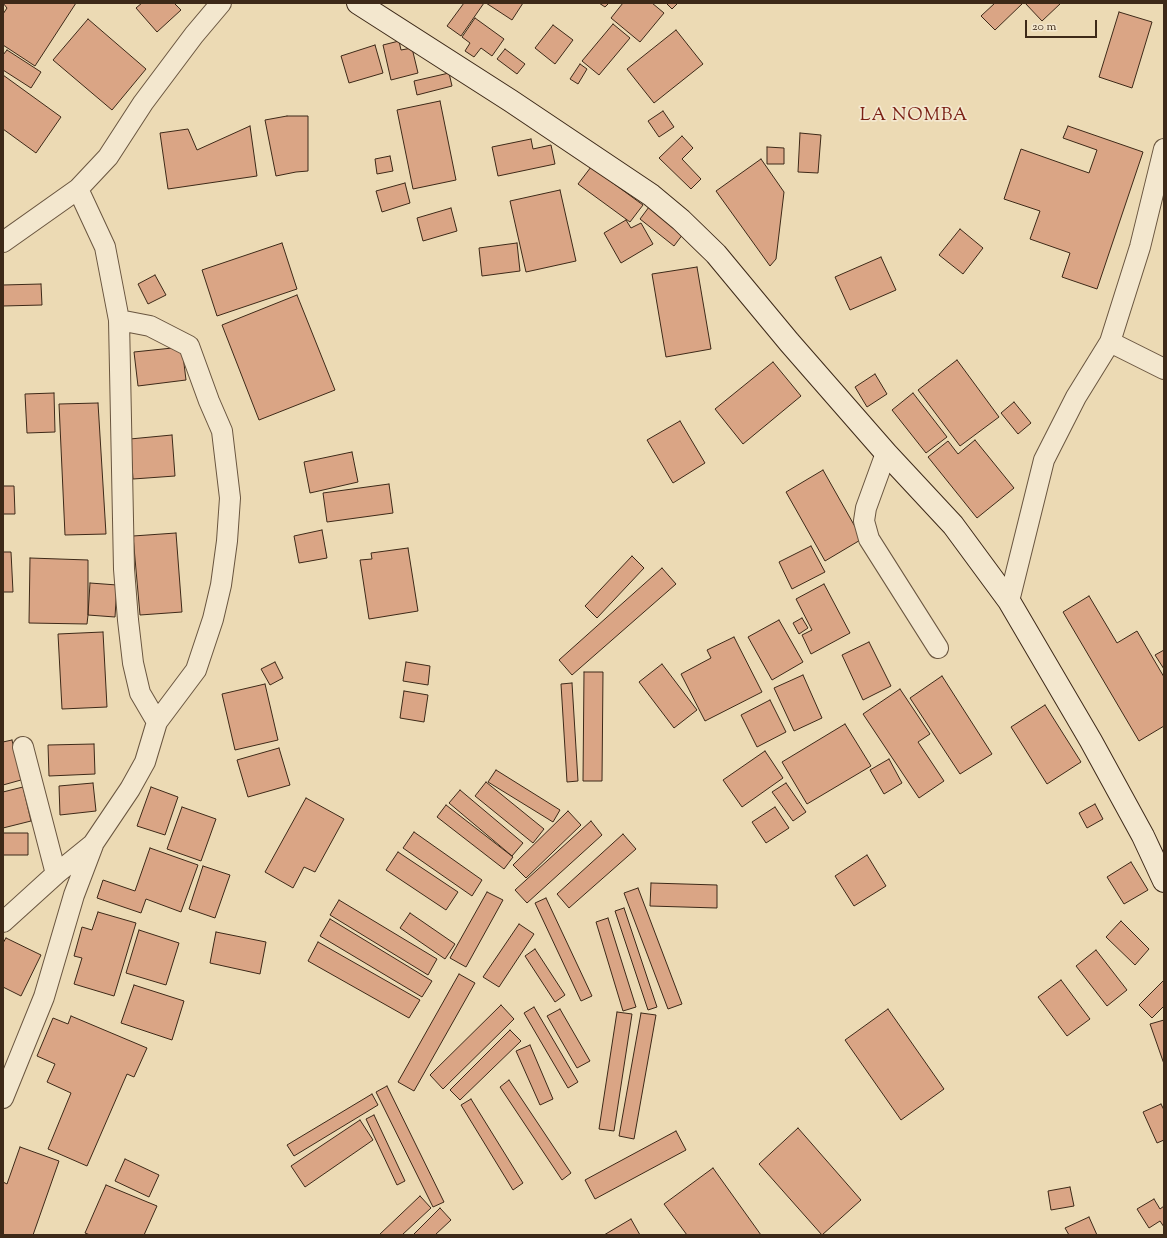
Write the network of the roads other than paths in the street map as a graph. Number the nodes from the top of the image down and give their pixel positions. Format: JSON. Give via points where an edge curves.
{"nodes":[{"id":1,"x":221,"y":3,"type":"edge"},
{"id":2,"x":358,"y":3,"type":"edge"},
{"id":3,"x":1164,"y":149,"type":"edge"},
{"id":4,"x":78,"y":189,"type":"junction"},
{"id":5,"x":3,"y":242,"type":"edge"},
{"id":6,"x":119,"y":320,"type":"junction"},
{"id":7,"x":1110,"y":342,"type":"junction"},
{"id":8,"x":1164,"y":368,"type":"edge"},
{"id":9,"x":886,"y":453,"type":"junction"},
{"id":10,"x":1009,"y":601,"type":"junction"},
{"id":11,"x":938,"y":648,"type":"dead end"},
{"id":12,"x":157,"y":722,"type":"junction"},
{"id":13,"x":23,"y":747,"type":"dead end"},
{"id":14,"x":93,"y":844,"type":"junction"},
{"id":15,"x":1159,"y":857,"type":"edge"},
{"id":16,"x":56,"y":874,"type":"junction"},
{"id":17,"x":1164,"y":881,"type":"edge"},
{"id":18,"x":3,"y":922,"type":"edge"},
{"id":19,"x":3,"y":1098,"type":"edge"}],
"edges":[{"from":1,"to":4,"type":"street","via":[[143,103],[108,157]]},
{"from":2,"to":9,"type":"street","via":[[511,101],[650,195],[681,220],[716,254]]},
{"from":3,"to":7,"type":"street","via":[[1140,247]]},
{"from":4,"to":5,"type":"street"},
{"from":4,"to":6,"type":"street","via":[[105,247]]},
{"from":6,"to":12,"type":"street","via":[[124,569],[132,663],[140,693]]},
{"from":6,"to":12,"type":"street","via":[[150,326],[189,346],[222,431],[230,498],[221,585],[213,619],[196,670]]},
{"from":7,"to":8,"type":"street"},
{"from":7,"to":10,"type":"street","via":[[1076,397],[1044,460]]},
{"from":9,"to":10,"type":"street","via":[[953,524]]},
{"from":9,"to":11,"type":"street","via":[[866,508],[864,521],[869,539]]},
{"from":10,"to":15,"type":"street","via":[[1143,836]]},
{"from":12,"to":14,"type":"street","via":[[145,762],[130,790]]},
{"from":13,"to":16,"type":"street"},
{"from":14,"to":16,"type":"street"},
{"from":14,"to":19,"type":"street","via":[[74,895],[44,997]]},
{"from":15,"to":17,"type":"street"},
{"from":16,"to":18,"type":"street"}]}
